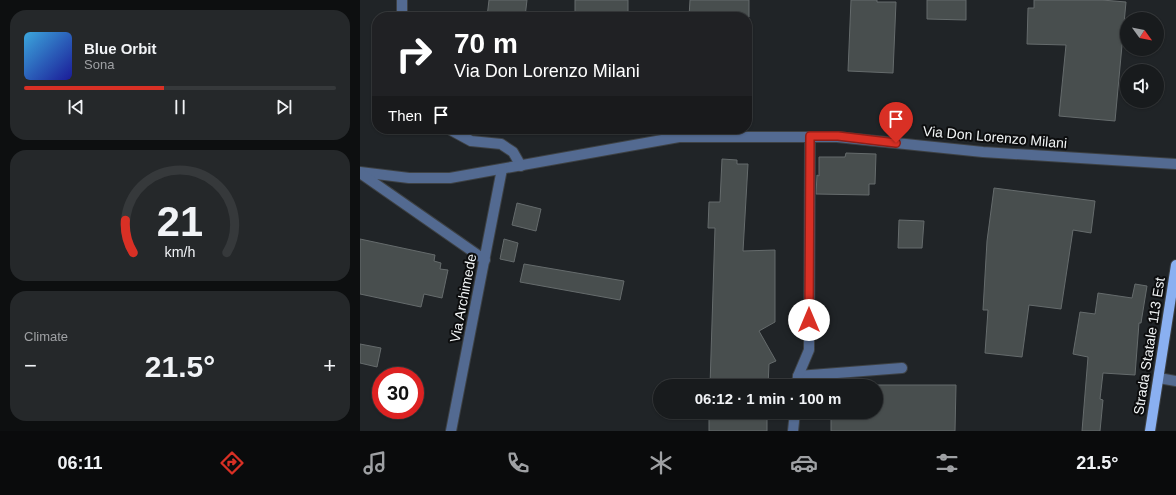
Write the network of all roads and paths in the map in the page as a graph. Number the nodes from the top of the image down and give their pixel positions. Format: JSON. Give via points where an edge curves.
{"nodes":[{"id":1,"x":402,"y":0,"type":"edge"},
{"id":2,"x":402,"y":12,"type":"edge"},
{"id":3,"x":458,"y":134,"type":"edge"},
{"id":4,"x":810,"y":136,"type":"junction"},
{"id":5,"x":1176,"y":164,"type":"edge"},
{"id":6,"x":521,"y":166,"type":"junction"},
{"id":7,"x":502,"y":170,"type":"junction"},
{"id":8,"x":360,"y":172,"type":"edge"},
{"id":9,"x":485,"y":260,"type":"junction"},
{"id":10,"x":1176,"y":265,"type":"edge"},
{"id":11,"x":902,"y":368,"type":"dead end"},
{"id":12,"x":1159,"y":378,"type":"junction"},
{"id":13,"x":799,"y":379,"type":"edge"},
{"id":14,"x":814,"y":379,"type":"edge"},
{"id":15,"x":1176,"y":381,"type":"edge"},
{"id":16,"x":794,"y":419,"type":"edge"},
{"id":17,"x":451,"y":431,"type":"edge"},
{"id":18,"x":793,"y":431,"type":"edge"},
{"id":19,"x":1150,"y":431,"type":"edge"}],
"edges":[{"from":1,"to":2,"type":"street"},
{"from":3,"to":6,"type":"street","via":[[471,141],[501,144],[513,152]]},
{"from":4,"to":5,"type":"street","name":"Via Don Lorenzo Milani","via":[[838,136],[983,152]]},
{"from":4,"to":6,"type":"street","name":"Via Don Lorenzo Milani","via":[[679,137]]},
{"from":4,"to":13,"type":"street","via":[[809,350]]},
{"from":6,"to":7,"type":"street","name":"Via Don Lorenzo Milani"},
{"from":7,"to":8,"type":"street","name":"Via Don Lorenzo Milani","via":[[450,178],[409,178]]},
{"from":7,"to":9,"type":"street","name":"Via Archimede"},
{"from":8,"to":9,"type":"street"},
{"from":9,"to":17,"type":"street","name":"Via Archimede"},
{"from":10,"to":12,"type":"main road","name":"Strada Statale 113 Est"},
{"from":11,"to":14,"type":"street"},
{"from":12,"to":15,"type":"street"},
{"from":12,"to":19,"type":"main road","name":"Strada Statale 113 Est"},
{"from":16,"to":18,"type":"street"}]}
